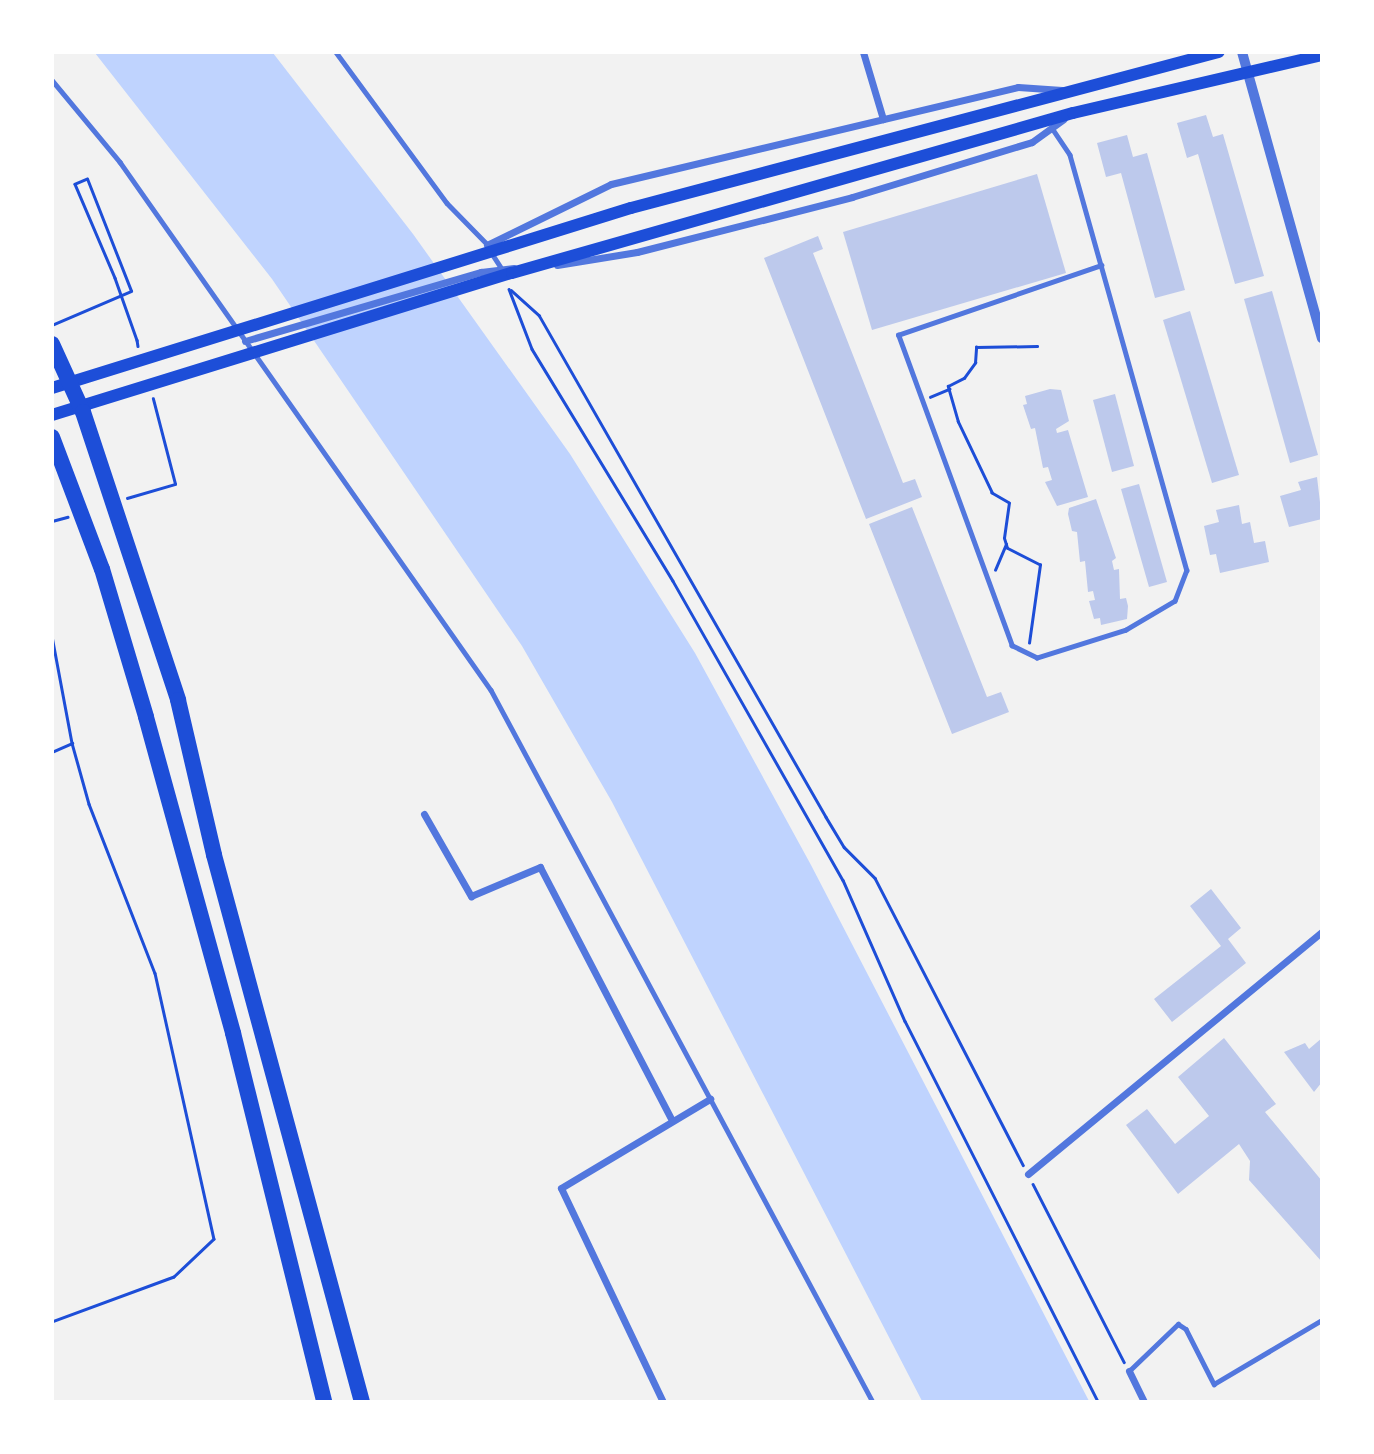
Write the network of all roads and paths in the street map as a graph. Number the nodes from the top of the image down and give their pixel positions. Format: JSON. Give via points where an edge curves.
{"nodes":[{"id":1,"x":336,"y":52,"type":"edge"},
{"id":2,"x":863,"y":52,"type":"edge"},
{"id":3,"x":1219,"y":52,"type":"edge"},
{"id":4,"x":1242,"y":52,"type":"edge"},
{"id":5,"x":1321,"y":55,"type":"edge"},
{"id":6,"x":1248,"y":72,"type":"junction"},
{"id":7,"x":52,"y":80,"type":"edge"},
{"id":8,"x":1066,"y":90,"type":"junction"},
{"id":9,"x":1073,"y":113,"type":"junction"},
{"id":10,"x":883,"y":119,"type":"junction"},
{"id":11,"x":1052,"y":128,"type":"junction"},
{"id":12,"x":487,"y":245,"type":"junction"},
{"id":13,"x":1101,"y":265,"type":"junction"},
{"id":14,"x":502,"y":269,"type":"junction"},
{"id":15,"x":509,"y":288,"type":"junction"},
{"id":16,"x":52,"y":325,"type":"edge"},
{"id":17,"x":1321,"y":338,"type":"edge"},
{"id":18,"x":245,"y":341,"type":"junction"},
{"id":19,"x":52,"y":344,"type":"edge"},
{"id":20,"x":1037,"y":346,"type":"dead end"},
{"id":21,"x":139,"y":351,"type":"dead end"},
{"id":22,"x":52,"y":388,"type":"edge"},
{"id":23,"x":949,"y":389,"type":"junction"},
{"id":24,"x":920,"y":402,"type":"junction"},
{"id":25,"x":52,"y":415,"type":"edge"},
{"id":26,"x":160,"y":427,"type":"dead end"},
{"id":27,"x":52,"y":437,"type":"edge"},
{"id":28,"x":175,"y":484,"type":"dead end"},
{"id":29,"x":1006,"y":544,"type":"junction"},
{"id":30,"x":989,"y":585,"type":"junction"},
{"id":31,"x":52,"y":636,"type":"edge"},
{"id":32,"x":1028,"y":654,"type":"junction"},
{"id":33,"x":72,"y":743,"type":"junction"},
{"id":34,"x":52,"y":752,"type":"edge"},
{"id":35,"x":424,"y":814,"type":"dead end"},
{"id":36,"x":1321,"y":932,"type":"edge"},
{"id":37,"x":710,"y":1099,"type":"junction"},
{"id":38,"x":672,"y":1121,"type":"junction"},
{"id":39,"x":1028,"y":1174,"type":"junction"},
{"id":40,"x":1321,"y":1320,"type":"edge"},
{"id":41,"x":52,"y":1322,"type":"edge"},
{"id":42,"x":1129,"y":1371,"type":"junction"},
{"id":43,"x":324,"y":1402,"type":"edge"},
{"id":44,"x":362,"y":1402,"type":"edge"},
{"id":45,"x":663,"y":1402,"type":"edge"},
{"id":46,"x":873,"y":1402,"type":"edge"},
{"id":47,"x":1098,"y":1402,"type":"edge"},
{"id":48,"x":1144,"y":1402,"type":"edge"}],
"edges":[{"from":1,"to":12,"type":"lane","via":[[447,203]]},
{"from":2,"to":10,"type":"street"},
{"from":3,"to":8,"type":"main road"},
{"from":4,"to":6,"type":"street"},
{"from":5,"to":6,"type":"main road"},
{"from":6,"to":9,"type":"main road"},
{"from":6,"to":17,"type":"street"},
{"from":7,"to":18,"type":"lane","via":[[120,162]]},
{"from":8,"to":10,"type":"street","via":[[1018,87]]},
{"from":8,"to":22,"type":"main road","via":[[631,208]]},
{"from":9,"to":11,"type":"street"},
{"from":9,"to":25,"type":"main road","via":[[487,280]]},
{"from":10,"to":12,"type":"street","via":[[611,184]]},
{"from":11,"to":13,"type":"lane","via":[[1070,155]]},
{"from":11,"to":14,"type":"street","via":[[1032,142],[877,189],[660,246],[593,261]]},
{"from":12,"to":14,"type":"lane"},
{"from":13,"to":24,"type":"lane","via":[[898,335]]},
{"from":13,"to":32,"type":"lane","via":[[1186,570],[1175,601],[1126,630],[1037,658]]},
{"from":14,"to":15,"type":"path"},
{"from":14,"to":18,"type":"street"},
{"from":15,"to":39,"type":"path","via":[[540,315],[826,817],[844,847],[875,878]]},
{"from":15,"to":47,"type":"path","via":[[532,349],[673,581],[843,880],[905,1021]]},
{"from":16,"to":21,"type":"path","via":[[131,291],[87,179],[75,184],[115,278]]},
{"from":18,"to":37,"type":"lane","via":[[491,690]]},
{"from":19,"to":44,"type":"highway","via":[[83,412],[178,700],[214,855]]},
{"from":20,"to":23,"type":"path","via":[[976,347],[975,363]]},
{"from":23,"to":24,"type":"path"},
{"from":23,"to":29,"type":"path","via":[[958,422],[992,493],[1009,503]]},
{"from":24,"to":30,"type":"lane"},
{"from":26,"to":28,"type":"path"},
{"from":27,"to":43,"type":"highway","via":[[102,569],[146,717],[233,1033]]},
{"from":29,"to":30,"type":"path"},
{"from":29,"to":32,"type":"path","via":[[1040,565]]},
{"from":30,"to":32,"type":"lane","via":[[1012,646]]},
{"from":31,"to":33,"type":"path"},
{"from":33,"to":34,"type":"path"},
{"from":33,"to":41,"type":"path","via":[[89,804],[155,972],[214,1239],[174,1277]]},
{"from":35,"to":38,"type":"street","via":[[471,896],[540,867]]},
{"from":36,"to":39,"type":"street"},
{"from":37,"to":38,"type":"street"},
{"from":37,"to":46,"type":"lane"},
{"from":38,"to":45,"type":"street","via":[[561,1188]]},
{"from":39,"to":42,"type":"path"},
{"from":40,"to":42,"type":"lane","via":[[1214,1384],[1186,1329],[1178,1324]]},
{"from":42,"to":48,"type":"street"}]}
